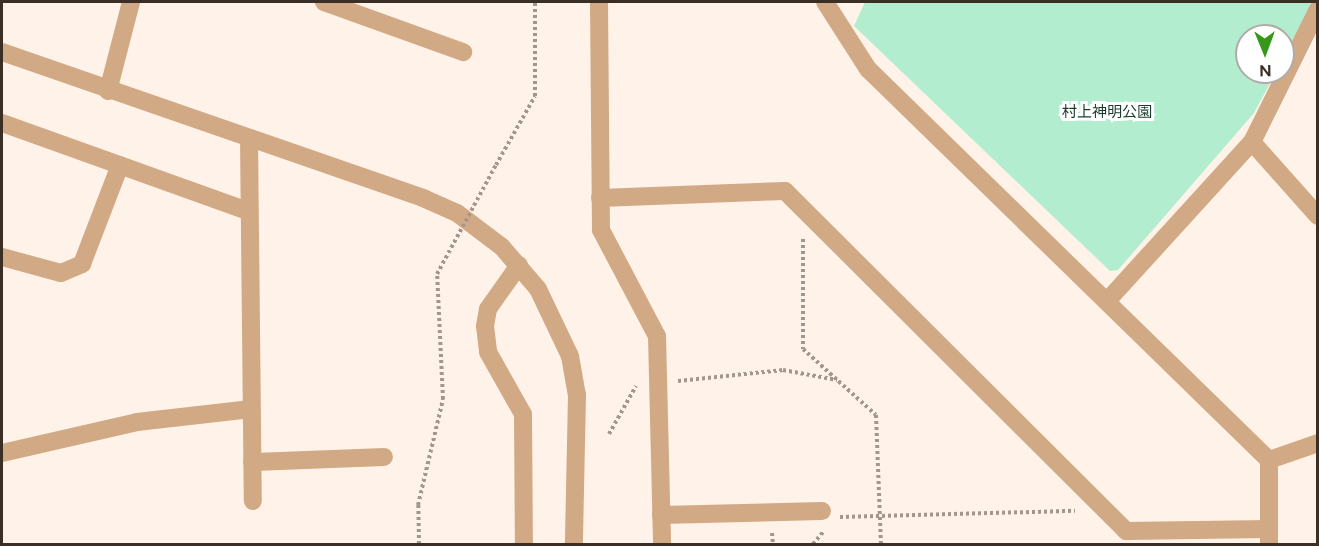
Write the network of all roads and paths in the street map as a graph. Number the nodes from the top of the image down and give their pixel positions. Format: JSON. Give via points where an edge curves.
{"nodes":[{"id":1,"x":130,"y":2,"type":"edge"},
{"id":2,"x":324,"y":2,"type":"edge"},
{"id":3,"x":535,"y":2,"type":"edge"},
{"id":4,"x":599,"y":2,"type":"edge"},
{"id":5,"x":825,"y":2,"type":"edge"},
{"id":6,"x":1317,"y":9,"type":"edge"},
{"id":7,"x":2,"y":52,"type":"edge"},
{"id":8,"x":463,"y":52,"type":"dead end"},
{"id":9,"x":108,"y":91,"type":"junction"},
{"id":10,"x":2,"y":123,"type":"edge"},
{"id":11,"x":249,"y":138,"type":"junction"},
{"id":12,"x":1252,"y":142,"type":"junction"},
{"id":13,"x":120,"y":165,"type":"junction"},
{"id":14,"x":600,"y":198,"type":"junction"},
{"id":15,"x":803,"y":209,"type":"junction"},
{"id":16,"x":248,"y":211,"type":"junction"},
{"id":17,"x":1317,"y":216,"type":"edge"},
{"id":18,"x":2,"y":257,"type":"edge"},
{"id":19,"x":519,"y":265,"type":"junction"},
{"id":20,"x":1108,"y":300,"type":"junction"},
{"id":21,"x":657,"y":349,"type":"junction"},
{"id":22,"x":838,"y":380,"type":"junction"},
{"id":23,"x":658,"y":383,"type":"junction"},
{"id":24,"x":251,"y":410,"type":"junction"},
{"id":25,"x":609,"y":434,"type":"dead end"},
{"id":26,"x":1317,"y":443,"type":"edge"},
{"id":27,"x":2,"y":453,"type":"edge"},
{"id":28,"x":384,"y":457,"type":"dead end"},
{"id":29,"x":1269,"y":460,"type":"junction"},
{"id":30,"x":252,"y":462,"type":"junction"},
{"id":31,"x":253,"y":501,"type":"dead end"},
{"id":32,"x":822,"y":511,"type":"dead end"},
{"id":33,"x":1106,"y":511,"type":"junction"},
{"id":34,"x":661,"y":515,"type":"junction"},
{"id":35,"x":881,"y":515,"type":"junction"},
{"id":36,"x":1269,"y":537,"type":"edge"},
{"id":37,"x":419,"y":544,"type":"edge"},
{"id":38,"x":524,"y":544,"type":"edge"},
{"id":39,"x":574,"y":544,"type":"edge"},
{"id":40,"x":662,"y":544,"type":"edge"},
{"id":41,"x":813,"y":544,"type":"edge"},
{"id":42,"x":881,"y":544,"type":"edge"}],
"edges":[{"from":1,"to":9,"type":"street"},
{"from":2,"to":8,"type":"street"},
{"from":3,"to":37,"type":"path","bridge":true,"via":[[534,96],[437,274],[442,399],[418,505]]},
{"from":4,"to":14,"type":"street"},
{"from":5,"to":20,"type":"street","via":[[868,69]]},
{"from":6,"to":12,"type":"street"},
{"from":7,"to":9,"type":"street"},
{"from":9,"to":11,"type":"street"},
{"from":10,"to":13,"type":"street"},
{"from":11,"to":16,"type":"street"},
{"from":11,"to":19,"type":"street","via":[[457,213]]},
{"from":12,"to":17,"type":"street"},
{"from":12,"to":20,"type":"street"},
{"from":13,"to":16,"type":"street"},
{"from":13,"to":18,"type":"street","via":[[82,264],[61,273]]},
{"from":14,"to":15,"type":"street","via":[[785,191]]},
{"from":14,"to":21,"type":"street","via":[[601,230],[657,336]]},
{"from":15,"to":22,"type":"path","via":[[803,349]]},
{"from":15,"to":33,"type":"street"},
{"from":16,"to":24,"type":"street"},
{"from":19,"to":38,"type":"street","via":[[488,309],[485,326],[488,352],[523,414]]},
{"from":19,"to":39,"type":"street","via":[[548,306],[570,356],[577,395]]},
{"from":20,"to":29,"type":"street"},
{"from":21,"to":23,"type":"street"},
{"from":21,"to":25,"type":"path"},
{"from":22,"to":23,"type":"path","via":[[783,370]]},
{"from":22,"to":35,"type":"path","via":[[876,415]]},
{"from":23,"to":34,"type":"street"},
{"from":24,"to":27,"type":"street","via":[[137,422]]},
{"from":24,"to":30,"type":"street"},
{"from":26,"to":29,"type":"street"},
{"from":28,"to":30,"type":"street"},
{"from":29,"to":36,"type":"street"},
{"from":30,"to":31,"type":"street"},
{"from":32,"to":34,"type":"street"},
{"from":33,"to":35,"type":"path"},
{"from":33,"to":36,"type":"street","via":[[1126,531]]},
{"from":34,"to":40,"type":"street"},
{"from":35,"to":41,"type":"path","via":[[836,517]]},
{"from":35,"to":42,"type":"path"}]}
